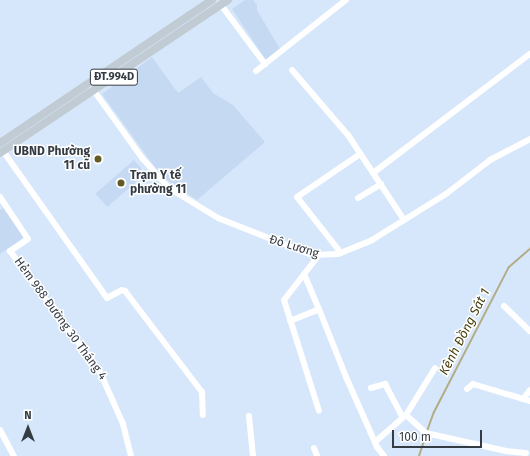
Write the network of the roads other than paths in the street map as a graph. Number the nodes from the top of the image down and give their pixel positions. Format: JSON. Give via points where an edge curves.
{"nodes":[{"id":1,"x":212,"y":0,"type":"edge"},
{"id":2,"x":228,"y":0,"type":"edge"},
{"id":3,"x":346,"y":0,"type":"edge"},
{"id":4,"x":220,"y":5,"type":"junction"},
{"id":5,"x":530,"y":54,"type":"edge"},
{"id":6,"x":265,"y":64,"type":"junction"},
{"id":7,"x":292,"y":70,"type":"dead end"},
{"id":8,"x":256,"y":71,"type":"dead end"},
{"id":9,"x":92,"y":88,"type":"junction"},
{"id":10,"x":530,"y":139,"type":"edge"},
{"id":11,"x":0,"y":143,"type":"edge"},
{"id":12,"x":2,"y":152,"type":"edge"},
{"id":13,"x":360,"y":154,"type":"junction"},
{"id":14,"x":374,"y":173,"type":"junction"},
{"id":15,"x":381,"y":184,"type":"junction"},
{"id":16,"x":0,"y":197,"type":"edge"},
{"id":17,"x":358,"y":198,"type":"dead end"},
{"id":18,"x":404,"y":220,"type":"junction"},
{"id":19,"x":341,"y":253,"type":"junction"},
{"id":20,"x":319,"y":255,"type":"junction"},
{"id":21,"x":304,"y":274,"type":"junction"},
{"id":22,"x":504,"y":306,"type":"dead end"},
{"id":23,"x":320,"y":309,"type":"junction"},
{"id":24,"x":290,"y":322,"type":"junction"},
{"id":25,"x":530,"y":330,"type":"edge"},
{"id":26,"x":435,"y":368,"type":"dead end"},
{"id":27,"x":370,"y":388,"type":"dead end"},
{"id":28,"x":467,"y":389,"type":"dead end"},
{"id":29,"x":530,"y":390,"type":"edge"},
{"id":30,"x":527,"y":400,"type":"edge"},
{"id":31,"x":319,"y":411,"type":"dead end"},
{"id":32,"x":203,"y":415,"type":"dead end"},
{"id":33,"x":249,"y":416,"type":"dead end"},
{"id":34,"x":404,"y":416,"type":"junction"},
{"id":35,"x":0,"y":430,"type":"edge"},
{"id":36,"x":375,"y":442,"type":"junction"},
{"id":37,"x":314,"y":448,"type":"dead end"},
{"id":38,"x":527,"y":453,"type":"edge"},
{"id":39,"x":14,"y":456,"type":"edge"},
{"id":40,"x":131,"y":456,"type":"edge"},
{"id":41,"x":253,"y":456,"type":"edge"},
{"id":42,"x":317,"y":456,"type":"edge"},
{"id":43,"x":384,"y":456,"type":"edge"}],
"edges":[{"from":1,"to":9,"type":"main road","number":"ĐT.994D"},
{"from":2,"to":4,"type":"main road","number":"ĐT.994D"},
{"from":3,"to":6,"type":"street"},
{"from":4,"to":6,"type":"street"},
{"from":4,"to":9,"type":"main road","number":"ĐT.994D"},
{"from":5,"to":14,"type":"street"},
{"from":6,"to":8,"type":"street"},
{"from":7,"to":13,"type":"street"},
{"from":9,"to":11,"type":"main road","number":"ĐT.994D"},
{"from":9,"to":12,"type":"main road","number":"ĐT.994D"},
{"from":9,"to":20,"type":"street","name":"Đô Lương","via":[[143,159],[169,188],[218,218],[294,249]]},
{"from":10,"to":18,"type":"street","name":"Đô Lương","via":[[490,160],[446,194]]},
{"from":12,"to":32,"type":"street","via":[[107,298],[122,290],[125,291],[202,392]]},
{"from":13,"to":14,"type":"street"},
{"from":13,"to":19,"type":"street","via":[[297,197]]},
{"from":14,"to":15,"type":"street"},
{"from":15,"to":17,"type":"street"},
{"from":15,"to":18,"type":"street"},
{"from":16,"to":40,"type":"street","name":"Hẻm 988 Đường 30 Tháng 4","via":[[28,239],[10,251],[100,372],[123,424]]},
{"from":18,"to":19,"type":"street","name":"Đô Lương","via":[[372,240]]},
{"from":19,"to":20,"type":"street","name":"Đô Lương"},
{"from":20,"to":21,"type":"street"},
{"from":21,"to":23,"type":"street"},
{"from":21,"to":24,"type":"street","via":[[284,300]]},
{"from":22,"to":25,"type":"street"},
{"from":23,"to":24,"type":"street"},
{"from":23,"to":36,"type":"street"},
{"from":24,"to":31,"type":"street"},
{"from":26,"to":34,"type":"street"},
{"from":27,"to":34,"type":"street","via":[[385,384]]},
{"from":28,"to":30,"type":"street","via":[[473,384]]},
{"from":29,"to":30,"type":"street"},
{"from":33,"to":41,"type":"street"},
{"from":34,"to":36,"type":"street"},
{"from":34,"to":38,"type":"street","via":[[426,433],[506,451]]},
{"from":35,"to":39,"type":"street"},
{"from":36,"to":43,"type":"street"},
{"from":37,"to":42,"type":"street"}]}
